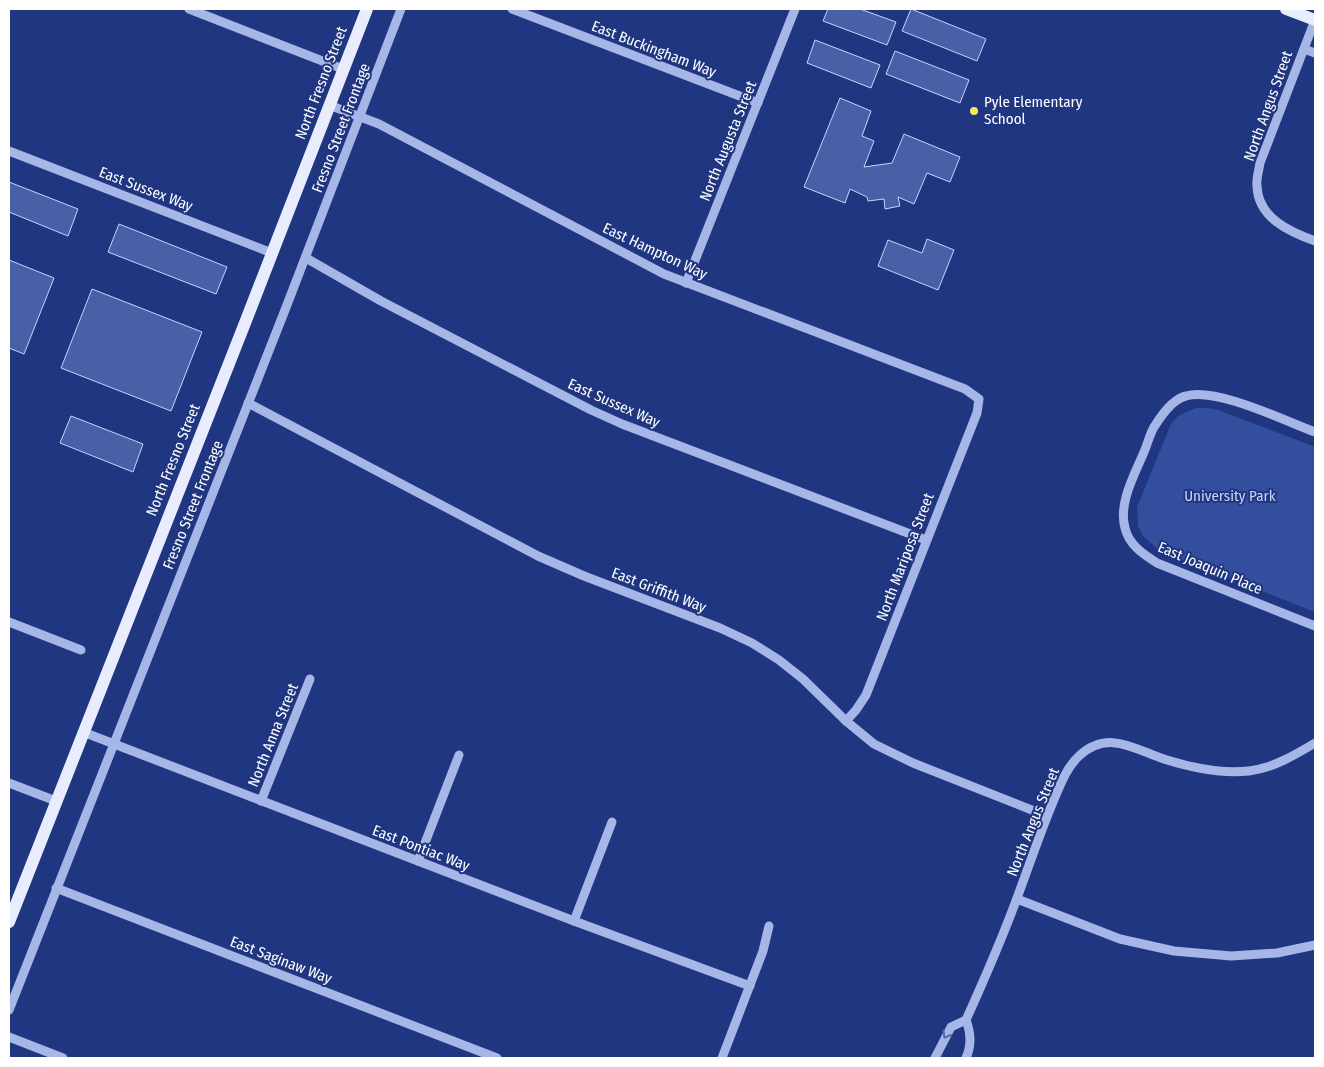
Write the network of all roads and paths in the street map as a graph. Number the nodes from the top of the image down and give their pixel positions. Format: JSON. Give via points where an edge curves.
{"nodes":[{"id":1,"x":189,"y":9,"type":"edge"},
{"id":2,"x":367,"y":9,"type":"edge"},
{"id":3,"x":402,"y":9,"type":"edge"},
{"id":4,"x":512,"y":9,"type":"edge"},
{"id":5,"x":795,"y":9,"type":"edge"},
{"id":6,"x":1286,"y":9,"type":"edge"},
{"id":7,"x":1315,"y":20,"type":"edge"},
{"id":8,"x":1304,"y":49,"type":"junction"},
{"id":9,"x":1315,"y":53,"type":"edge"},
{"id":10,"x":343,"y":68,"type":"junction"},
{"id":11,"x":758,"y":103,"type":"junction"},
{"id":12,"x":329,"y":105,"type":"junction"},
{"id":13,"x":361,"y":117,"type":"junction"},
{"id":14,"x":9,"y":151,"type":"edge"},
{"id":15,"x":1315,"y":242,"type":"edge"},
{"id":16,"x":272,"y":254,"type":"junction"},
{"id":17,"x":306,"y":258,"type":"junction"},
{"id":18,"x":686,"y":283,"type":"junction"},
{"id":19,"x":980,"y":399,"type":"joint"},
{"id":20,"x":248,"y":403,"type":"junction"},
{"id":21,"x":1315,"y":432,"type":"edge"},
{"id":22,"x":926,"y":540,"type":"junction"},
{"id":23,"x":9,"y":622,"type":"edge"},
{"id":24,"x":1315,"y":626,"type":"edge"},
{"id":25,"x":81,"y":650,"type":"dead end"},
{"id":26,"x":310,"y":679,"type":"dead end"},
{"id":27,"x":846,"y":721,"type":"junction"},
{"id":28,"x":83,"y":732,"type":"junction"},
{"id":29,"x":1315,"y":743,"type":"edge"},
{"id":30,"x":113,"y":744,"type":"junction"},
{"id":31,"x":459,"y":755,"type":"dead end"},
{"id":32,"x":9,"y":783,"type":"edge"},
{"id":33,"x":56,"y":801,"type":"junction"},
{"id":34,"x":261,"y":801,"type":"junction"},
{"id":35,"x":1047,"y":816,"type":"junction"},
{"id":36,"x":612,"y":822,"type":"dead end"},
{"id":37,"x":418,"y":861,"type":"junction"},
{"id":38,"x":56,"y":888,"type":"junction"},
{"id":39,"x":1017,"y":899,"type":"junction"},
{"id":40,"x":574,"y":921,"type":"junction"},
{"id":41,"x":9,"y":922,"type":"edge"},
{"id":42,"x":769,"y":926,"type":"dead end"},
{"id":43,"x":1315,"y":944,"type":"edge"},
{"id":44,"x":750,"y":986,"type":"junction"},
{"id":45,"x":9,"y":1010,"type":"edge"},
{"id":46,"x":966,"y":1020,"type":"junction"},
{"id":47,"x":9,"y":1038,"type":"edge"},
{"id":48,"x":62,"y":1058,"type":"edge"},
{"id":49,"x":497,"y":1058,"type":"edge"},
{"id":50,"x":722,"y":1058,"type":"edge"},
{"id":51,"x":935,"y":1058,"type":"edge"},
{"id":52,"x":966,"y":1058,"type":"edge"}],
"edges":[{"from":1,"to":10,"type":"street"},
{"from":2,"to":10,"type":"main road","name":"North Fresno Street"},
{"from":3,"to":13,"type":"street","name":"Fresno Street Frontage"},
{"from":4,"to":11,"type":"street","name":"East Buckingham Way"},
{"from":5,"to":11,"type":"street","name":"North Augusta Street"},
{"from":6,"to":7,"type":"main road"},
{"from":7,"to":8,"type":"street","name":"North Angus Street"},
{"from":8,"to":9,"type":"street"},
{"from":8,"to":15,"type":"street","name":"North Angus Street","via":[[1260,163],[1256,186],[1260,204],[1276,222]]},
{"from":10,"to":12,"type":"main road","name":"North Fresno Street"},
{"from":11,"to":18,"type":"street","name":"North Augusta Street"},
{"from":12,"to":13,"type":"street","name":"East Hampton Way"},
{"from":12,"to":16,"type":"main road","name":"North Fresno Street"},
{"from":13,"to":17,"type":"street","name":"Fresno Street Frontage"},
{"from":13,"to":18,"type":"street","name":"East Hampton Way"},
{"from":14,"to":16,"type":"street","name":"East Sussex Way"},
{"from":16,"to":28,"type":"main road","name":"North Fresno Street"},
{"from":17,"to":20,"type":"street","name":"Fresno Street Frontage"},
{"from":17,"to":22,"type":"street","name":"East Sussex Way","via":[[398,310],[591,410]]},
{"from":18,"to":19,"type":"street","name":"East Hampton Way","via":[[965,390]]},
{"from":19,"to":22,"type":"street","name":"North Mariposa Street"},
{"from":20,"to":27,"type":"street","name":"East Griffith Way","via":[[538,556],[720,628],[752,644],[803,679]]},
{"from":20,"to":30,"type":"street","name":"Fresno Street Frontage"},
{"from":21,"to":24,"type":"street","name":"East Joaquin Place","via":[[1224,397],[1202,393],[1184,396],[1167,408],[1154,425],[1127,494],[1124,527],[1129,540],[1157,563]]},
{"from":22,"to":27,"type":"street","name":"North Mariposa Street","via":[[866,695]]},
{"from":23,"to":25,"type":"street"},
{"from":26,"to":34,"type":"street","name":"North Anna Street"},
{"from":27,"to":35,"type":"street","name":"East Griffith Way","via":[[874,744],[912,763]]},
{"from":28,"to":30,"type":"street","name":"East Pontiac Way"},
{"from":28,"to":33,"type":"main road","name":"North Fresno Street"},
{"from":29,"to":35,"type":"street","name":"North Angus Street","via":[[1273,765],[1249,771],[1192,767],[1114,742],[1094,746],[1079,756],[1065,773]]},
{"from":30,"to":34,"type":"street","name":"East Pontiac Way"},
{"from":30,"to":38,"type":"street","name":"Fresno Street Frontage"},
{"from":31,"to":37,"type":"street"},
{"from":32,"to":33,"type":"street"},
{"from":33,"to":41,"type":"main road","name":"North Fresno Street"},
{"from":34,"to":37,"type":"street","name":"East Pontiac Way"},
{"from":35,"to":39,"type":"street","name":"North Angus Street"},
{"from":36,"to":40,"type":"street"},
{"from":37,"to":40,"type":"street","name":"East Pontiac Way"},
{"from":38,"to":45,"type":"street","name":"Fresno Street Frontage"},
{"from":38,"to":49,"type":"street","name":"East Saginaw Way"},
{"from":39,"to":43,"type":"street","via":[[1120,939],[1174,951],[1231,956],[1277,953]]},
{"from":39,"to":46,"type":"street","name":"North Angus Street"},
{"from":40,"to":44,"type":"street","name":"East Pontiac Way"},
{"from":42,"to":44,"type":"street","via":[[764,951]]},
{"from":44,"to":50,"type":"street"},
{"from":46,"to":51,"type":"street","one_way":true,"via":[[951,1027]]},
{"from":46,"to":52,"type":"street","via":[[971,1034]]},
{"from":47,"to":48,"type":"street"}]}
